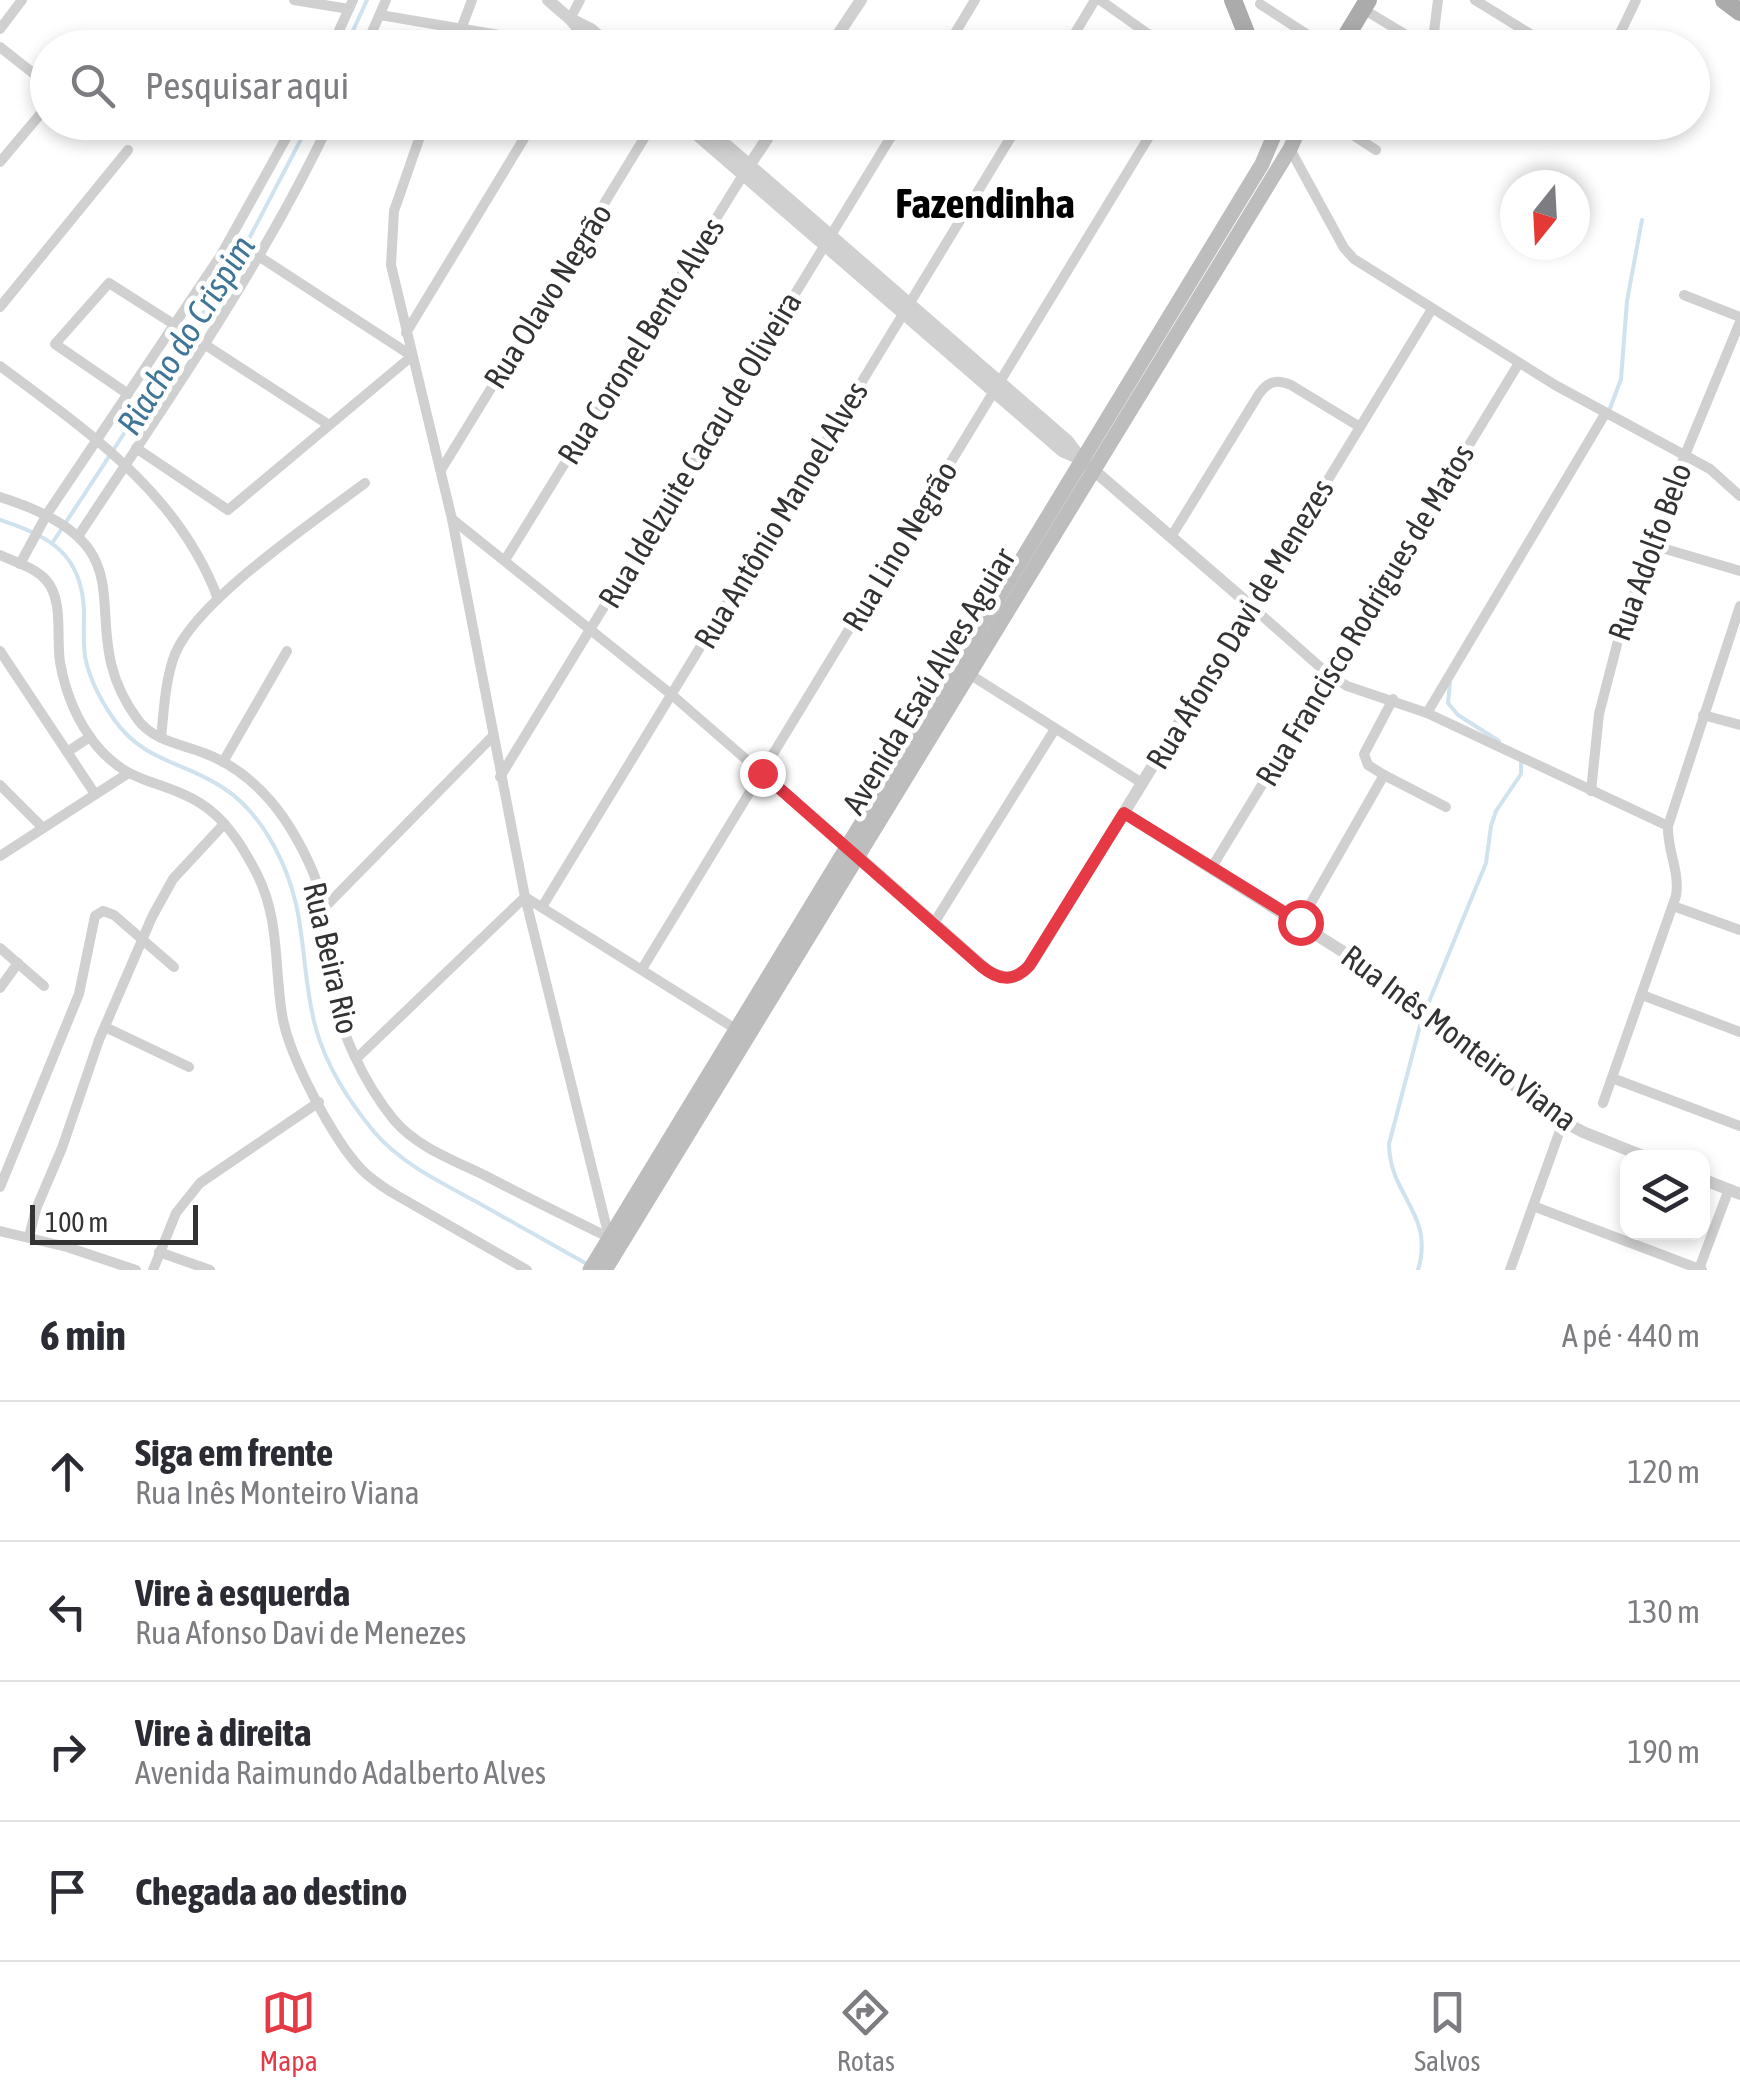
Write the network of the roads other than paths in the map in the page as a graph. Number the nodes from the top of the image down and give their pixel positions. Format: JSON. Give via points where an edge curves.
{"nodes":[{"id":1,"x":22,"y":0,"type":"edge"},
{"id":2,"x":294,"y":0,"type":"edge"},
{"id":3,"x":386,"y":0,"type":"edge"},
{"id":4,"x":472,"y":0,"type":"edge"},
{"id":5,"x":548,"y":0,"type":"edge"},
{"id":6,"x":580,"y":0,"type":"edge"},
{"id":7,"x":861,"y":0,"type":"edge"},
{"id":8,"x":976,"y":0,"type":"edge"},
{"id":9,"x":1098,"y":0,"type":"edge"},
{"id":10,"x":1233,"y":0,"type":"edge"},
{"id":11,"x":1438,"y":0,"type":"edge"},
{"id":12,"x":1475,"y":0,"type":"edge"},
{"id":13,"x":1636,"y":0,"type":"edge"},
{"id":14,"x":1724,"y":0,"type":"edge"},
{"id":15,"x":350,"y":4,"type":"edge"},
{"id":16,"x":1260,"y":4,"type":"dead end"},
{"id":17,"x":1366,"y":4,"type":"edge"},
{"id":18,"x":1740,"y":12,"type":"edge"},
{"id":19,"x":380,"y":14,"type":"junction"},
{"id":20,"x":570,"y":19,"type":"junction"},
{"id":21,"x":461,"y":28,"type":"junction"},
{"id":22,"x":0,"y":29,"type":"edge"},
{"id":23,"x":339,"y":30,"type":"edge"},
{"id":24,"x":372,"y":30,"type":"edge"},
{"id":25,"x":479,"y":30,"type":"edge"},
{"id":26,"x":577,"y":30,"type":"edge"},
{"id":27,"x":841,"y":30,"type":"edge"},
{"id":28,"x":957,"y":30,"type":"edge"},
{"id":29,"x":1078,"y":30,"type":"edge"},
{"id":30,"x":1142,"y":30,"type":"edge"},
{"id":31,"x":1245,"y":30,"type":"edge"},
{"id":32,"x":1300,"y":30,"type":"edge"},
{"id":33,"x":1349,"y":30,"type":"edge"},
{"id":34,"x":1408,"y":30,"type":"edge"},
{"id":35,"x":1433,"y":30,"type":"edge"},
{"id":36,"x":1524,"y":30,"type":"edge"},
{"id":37,"x":1622,"y":30,"type":"edge"},
{"id":38,"x":0,"y":47,"type":"edge"},
{"id":39,"x":30,"y":71,"type":"edge"},
{"id":40,"x":30,"y":126,"type":"edge"},
{"id":41,"x":285,"y":140,"type":"edge"},
{"id":42,"x":321,"y":140,"type":"edge"},
{"id":43,"x":418,"y":140,"type":"edge"},
{"id":44,"x":523,"y":140,"type":"edge"},
{"id":45,"x":643,"y":140,"type":"edge"},
{"id":46,"x":706,"y":140,"type":"edge"},
{"id":47,"x":717,"y":140,"type":"edge"},
{"id":48,"x":766,"y":140,"type":"edge"},
{"id":49,"x":889,"y":140,"type":"edge"},
{"id":50,"x":1009,"y":140,"type":"edge"},
{"id":51,"x":1147,"y":140,"type":"edge"},
{"id":52,"x":1271,"y":140,"type":"edge"},
{"id":53,"x":1285,"y":140,"type":"edge"},
{"id":54,"x":1294,"y":140,"type":"edge"},
{"id":55,"x":1361,"y":140,"type":"edge"},
{"id":56,"x":1290,"y":148,"type":"junction"},
{"id":57,"x":128,"y":150,"type":"dead end"},
{"id":58,"x":1376,"y":150,"type":"dead end"},
{"id":59,"x":0,"y":162,"type":"edge"},
{"id":60,"x":746,"y":170,"type":"junction"},
{"id":61,"x":827,"y":240,"type":"junction"},
{"id":62,"x":260,"y":257,"type":"junction"},
{"id":63,"x":1684,"y":295,"type":"dead end"},
{"id":64,"x":1185,"y":305,"type":"junction"},
{"id":65,"x":0,"y":307,"type":"edge"},
{"id":66,"x":906,"y":308,"type":"junction"},
{"id":67,"x":1432,"y":308,"type":"junction"},
{"id":68,"x":1740,"y":320,"type":"edge"},
{"id":69,"x":175,"y":325,"type":"junction"},
{"id":70,"x":406,"y":333,"type":"junction"},
{"id":71,"x":204,"y":344,"type":"junction"},
{"id":72,"x":412,"y":356,"type":"junction"},
{"id":73,"x":1519,"y":363,"type":"junction"},
{"id":74,"x":0,"y":366,"type":"edge"},
{"id":75,"x":997,"y":387,"type":"junction"},
{"id":76,"x":128,"y":394,"type":"junction"},
{"id":77,"x":1605,"y":414,"type":"junction"},
{"id":78,"x":329,"y":425,"type":"junction"},
{"id":79,"x":1360,"y":427,"type":"junction"},
{"id":80,"x":98,"y":439,"type":"junction"},
{"id":81,"x":136,"y":448,"type":"junction"},
{"id":82,"x":1685,"y":455,"type":"junction"},
{"id":83,"x":126,"y":464,"type":"junction"},
{"id":84,"x":1088,"y":465,"type":"junction"},
{"id":85,"x":442,"y":470,"type":"junction"},
{"id":86,"x":365,"y":483,"type":"dead end"},
{"id":87,"x":0,"y":496,"type":"edge"},
{"id":88,"x":1740,"y":496,"type":"edge"},
{"id":89,"x":47,"y":514,"type":"junction"},
{"id":90,"x":452,"y":519,"type":"junction"},
{"id":91,"x":79,"y":535,"type":"junction"},
{"id":92,"x":1170,"y":537,"type":"junction"},
{"id":93,"x":1652,"y":545,"type":"junction"},
{"id":94,"x":0,"y":555,"type":"edge"},
{"id":95,"x":505,"y":560,"type":"junction"},
{"id":96,"x":20,"y":564,"type":"junction"},
{"id":97,"x":1740,"y":571,"type":"edge"},
{"id":98,"x":218,"y":599,"type":"junction"},
{"id":99,"x":1251,"y":606,"type":"junction"},
{"id":100,"x":1740,"y":606,"type":"edge"},
{"id":101,"x":591,"y":629,"type":"junction"},
{"id":102,"x":0,"y":651,"type":"edge"},
{"id":103,"x":287,"y":651,"type":"dead end"},
{"id":104,"x":963,"y":670,"type":"junction"},
{"id":105,"x":1328,"y":674,"type":"junction"},
{"id":106,"x":672,"y":695,"type":"junction"},
{"id":107,"x":1393,"y":699,"type":"junction"},
{"id":108,"x":1427,"y":712,"type":"junction"},
{"id":109,"x":1702,"y":715,"type":"junction"},
{"id":110,"x":1740,"y":725,"type":"edge"},
{"id":111,"x":1055,"y":729,"type":"junction"},
{"id":112,"x":492,"y":736,"type":"junction"},
{"id":113,"x":90,"y":737,"type":"junction"},
{"id":114,"x":161,"y":738,"type":"junction"},
{"id":115,"x":67,"y":752,"type":"junction"},
{"id":116,"x":224,"y":762,"type":"junction"},
{"id":117,"x":762,"y":773,"type":"junction"},
{"id":118,"x":126,"y":774,"type":"junction"},
{"id":119,"x":1384,"y":775,"type":"junction"},
{"id":120,"x":500,"y":777,"type":"junction"},
{"id":121,"x":1142,"y":783,"type":"junction"},
{"id":122,"x":0,"y":785,"type":"edge"},
{"id":123,"x":1591,"y":791,"type":"junction"},
{"id":124,"x":95,"y":794,"type":"junction"},
{"id":125,"x":1446,"y":807,"type":"dead end"},
{"id":126,"x":1124,"y":813,"type":"junction"},
{"id":127,"x":224,"y":824,"type":"junction"},
{"id":128,"x":1668,"y":826,"type":"junction"},
{"id":129,"x":43,"y":828,"type":"junction"},
{"id":130,"x":853,"y":852,"type":"junction"},
{"id":131,"x":0,"y":856,"type":"edge"},
{"id":132,"x":1212,"y":867,"type":"junction"},
{"id":133,"x":526,"y":897,"type":"junction"},
{"id":134,"x":1673,"y":906,"type":"junction"},
{"id":135,"x":542,"y":907,"type":"junction"},
{"id":136,"x":324,"y":908,"type":"junction"},
{"id":137,"x":1300,"y":922,"type":"junction"},
{"id":138,"x":934,"y":923,"type":"junction"},
{"id":139,"x":1740,"y":930,"type":"edge"},
{"id":140,"x":142,"y":940,"type":"junction"},
{"id":141,"x":0,"y":948,"type":"edge"},
{"id":142,"x":18,"y":963,"type":"junction"},
{"id":143,"x":174,"y":967,"type":"dead end"},
{"id":144,"x":642,"y":968,"type":"junction"},
{"id":145,"x":44,"y":986,"type":"dead end"},
{"id":146,"x":0,"y":988,"type":"edge"},
{"id":147,"x":1642,"y":995,"type":"junction"},
{"id":148,"x":105,"y":1026,"type":"junction"},
{"id":149,"x":1740,"y":1032,"type":"edge"},
{"id":150,"x":742,"y":1033,"type":"junction"},
{"id":151,"x":357,"y":1058,"type":"junction"},
{"id":152,"x":190,"y":1067,"type":"dead end"},
{"id":153,"x":1612,"y":1078,"type":"junction"},
{"id":154,"x":319,"y":1102,"type":"junction"},
{"id":155,"x":1603,"y":1103,"type":"dead end"},
{"id":156,"x":1564,"y":1122,"type":"junction"},
{"id":157,"x":1740,"y":1126,"type":"edge"},
{"id":158,"x":1628,"y":1150,"type":"edge"},
{"id":159,"x":1710,"y":1182,"type":"edge"},
{"id":160,"x":0,"y":1188,"type":"edge"},
{"id":161,"x":1734,"y":1192,"type":"edge"},
{"id":162,"x":1533,"y":1206,"type":"junction"},
{"id":163,"x":0,"y":1231,"type":"edge"},
{"id":164,"x":29,"y":1237,"type":"junction"},
{"id":165,"x":616,"y":1241,"type":"junction"},
{"id":166,"x":159,"y":1252,"type":"junction"},
{"id":167,"x":606,"y":1261,"type":"edge"},
{"id":168,"x":1700,"y":1269,"type":"edge"},
{"id":169,"x":136,"y":1270,"type":"edge"},
{"id":170,"x":154,"y":1270,"type":"edge"},
{"id":171,"x":210,"y":1270,"type":"edge"},
{"id":172,"x":526,"y":1270,"type":"edge"},
{"id":173,"x":590,"y":1270,"type":"edge"},
{"id":174,"x":1510,"y":1270,"type":"edge"}],
"edges":[{"from":1,"to":22,"type":"street"},
{"from":2,"to":15,"type":"street"},
{"from":3,"to":19,"type":"street"},
{"from":4,"to":21,"type":"street"},
{"from":5,"to":20,"type":"street"},
{"from":6,"to":20,"type":"street"},
{"from":7,"to":27,"type":"street"},
{"from":8,"to":28,"type":"street"},
{"from":9,"to":29,"type":"street"},
{"from":9,"to":30,"type":"street"},
{"from":10,"to":31,"type":"main road"},
{"from":11,"to":35,"type":"street"},
{"from":12,"to":36,"type":"street"},
{"from":13,"to":37,"type":"street"},
{"from":14,"to":18,"type":"main road"},
{"from":15,"to":23,"type":"street"},
{"from":16,"to":32,"type":"street"},
{"from":17,"to":33,"type":"main road"},
{"from":17,"to":34,"type":"street"},
{"from":19,"to":21,"type":"street"},
{"from":19,"to":24,"type":"street"},
{"from":20,"to":26,"type":"street"},
{"from":21,"to":25,"type":"street"},
{"from":38,"to":39,"type":"street"},
{"from":40,"to":59,"type":"street"},
{"from":41,"to":69,"type":"street"},
{"from":42,"to":62,"type":"street"},
{"from":43,"to":70,"type":"street","via":[[399,192],[390,246]]},
{"from":44,"to":70,"type":"street"},
{"from":45,"to":85,"type":"street","name":"Rua Olavo Negrão"},
{"from":46,"to":60,"type":"street"},
{"from":47,"to":60,"type":"street"},
{"from":48,"to":60,"type":"street","name":"Rua Coronel Bento Alves"},
{"from":49,"to":61,"type":"street","name":"Rua Idelzuite Cacau de Oliveira"},
{"from":50,"to":66,"type":"street","name":"Rua Antônio Manoel Alves"},
{"from":51,"to":75,"type":"street","name":"Rua Lino Negrão"},
{"from":52,"to":64,"type":"main road","name":"Avenida Esaú Alves Aguiar"},
{"from":53,"to":56,"type":"main road"},
{"from":54,"to":56,"type":"main road","name":"Avenida Esaú Alves Aguiar"},
{"from":55,"to":58,"type":"street"},
{"from":56,"to":64,"type":"main road","name":"Avenida Esaú Alves Aguiar"},
{"from":56,"to":67,"type":"street","via":[[1344,248]]},
{"from":57,"to":65,"type":"street"},
{"from":60,"to":61,"type":"street"},
{"from":60,"to":95,"type":"street","name":"Rua Coronel Bento Alves"},
{"from":61,"to":66,"type":"street"},
{"from":61,"to":101,"type":"street","name":"Rua Idelzuite Cacau de Oliveira"},
{"from":62,"to":71,"type":"street"},
{"from":62,"to":72,"type":"street"},
{"from":63,"to":68,"type":"street"},
{"from":64,"to":84,"type":"main road","name":"Avenida Esaú Alves Aguiar"},
{"from":66,"to":75,"type":"street"},
{"from":66,"to":106,"type":"street","name":"Rua Antônio Manoel Alves"},
{"from":67,"to":73,"type":"street"},
{"from":67,"to":79,"type":"street","name":"Rua Afonso Davi de Menezes"},
{"from":68,"to":82,"type":"street","name":"Rua Adolfo Belo"},
{"from":69,"to":76,"type":"street"},
{"from":69,"to":76,"type":"street","via":[[109,283],[55,344]]},
{"from":70,"to":72,"type":"street"},
{"from":71,"to":78,"type":"street"},
{"from":71,"to":81,"type":"street"},
{"from":72,"to":78,"type":"street"},
{"from":72,"to":85,"type":"street"},
{"from":73,"to":77,"type":"street"},
{"from":73,"to":105,"type":"street","name":"Rua Francisco Rodrigues de Matos"},
{"from":74,"to":80,"type":"street"},
{"from":75,"to":84,"type":"street","via":[[1068,441]]},
{"from":75,"to":117,"type":"street","name":"Rua Lino Negrão"},
{"from":76,"to":80,"type":"street"},
{"from":77,"to":82,"type":"street"},
{"from":77,"to":108,"type":"street"},
{"from":78,"to":81,"type":"street","via":[[228,510]]},
{"from":79,"to":92,"type":"street","via":[[1291,385],[1270,383]]},
{"from":79,"to":99,"type":"street","name":"Rua Afonso Davi de Menezes"},
{"from":80,"to":83,"type":"street"},
{"from":80,"to":89,"type":"street"},
{"from":81,"to":83,"type":"street"},
{"from":82,"to":88,"type":"street"},
{"from":82,"to":93,"type":"street","name":"Rua Adolfo Belo"},
{"from":83,"to":91,"type":"street"},
{"from":83,"to":98,"type":"street","via":[[188,538]]},
{"from":84,"to":92,"type":"street"},
{"from":84,"to":104,"type":"main road","name":"Avenida Esaú Alves Aguiar"},
{"from":85,"to":90,"type":"street"},
{"from":86,"to":98,"type":"street"},
{"from":87,"to":89,"type":"street"},
{"from":89,"to":91,"type":"street"},
{"from":89,"to":96,"type":"street"},
{"from":90,"to":95,"type":"street"},
{"from":90,"to":112,"type":"street"},
{"from":91,"to":114,"type":"street","name":"Rua Beira Rio","via":[[100,569],[106,642],[118,683],[138,720]]},
{"from":92,"to":99,"type":"street"},
{"from":93,"to":97,"type":"street"},
{"from":93,"to":123,"type":"street","name":"Rua Adolfo Belo","via":[[1607,676]]},
{"from":94,"to":96,"type":"street","name":"Rua Beira Rio"},
{"from":95,"to":101,"type":"street"},
{"from":96,"to":113,"type":"street","name":"Rua Beira Rio","via":[[53,590],[62,671]]},
{"from":98,"to":114,"type":"street","via":[[176,652]]},
{"from":99,"to":105,"type":"street"},
{"from":99,"to":121,"type":"street","name":"Rua Afonso Davi de Menezes"},
{"from":100,"to":109,"type":"street"},
{"from":101,"to":106,"type":"street"},
{"from":101,"to":120,"type":"street","name":"Rua Idelzuite Cacau de Oliveira"},
{"from":102,"to":115,"type":"street"},
{"from":103,"to":116,"type":"street"},
{"from":104,"to":111,"type":"street"},
{"from":104,"to":130,"type":"main road","name":"Avenida Esaú Alves Aguiar"},
{"from":105,"to":107,"type":"street","via":[[1354,690]]},
{"from":105,"to":132,"type":"street","name":"Rua Francisco Rodrigues de Matos"},
{"from":106,"to":117,"type":"street"},
{"from":106,"to":135,"type":"street","name":"Rua Antônio Manoel Alves"},
{"from":107,"to":108,"type":"street"},
{"from":107,"to":119,"type":"street","via":[[1364,754]]},
{"from":108,"to":123,"type":"street"},
{"from":109,"to":110,"type":"street"},
{"from":109,"to":128,"type":"street"},
{"from":111,"to":121,"type":"street"},
{"from":111,"to":138,"type":"street"},
{"from":112,"to":120,"type":"street"},
{"from":112,"to":136,"type":"street"},
{"from":113,"to":115,"type":"street"},
{"from":113,"to":118,"type":"street","name":"Rua Beira Rio"},
{"from":114,"to":116,"type":"street","name":"Rua Beira Rio"},
{"from":115,"to":124,"type":"street"},
{"from":116,"to":136,"type":"street","name":"Rua Beira Rio","via":[[275,805],[314,874]]},
{"from":117,"to":130,"type":"street"},
{"from":117,"to":144,"type":"street","name":"Rua Lino Negrão"},
{"from":118,"to":124,"type":"street"},
{"from":118,"to":127,"type":"street","name":"Rua Beira Rio","via":[[190,797]]},
{"from":119,"to":125,"type":"street"},
{"from":119,"to":137,"type":"street"},
{"from":120,"to":133,"type":"street"},
{"from":121,"to":126,"type":"street","name":"Rua Afonso Davi de Menezes"},
{"from":122,"to":129,"type":"street"},
{"from":123,"to":128,"type":"street"},
{"from":124,"to":129,"type":"street"},
{"from":126,"to":132,"type":"street","name":"Rua Inês Monteiro Viana"},
{"from":126,"to":138,"type":"street","name":"Rua Afonso Davi de Menezes","via":[[1018,976],[988,972]]},
{"from":127,"to":140,"type":"street","via":[[173,879]]},
{"from":127,"to":154,"type":"street","name":"Rua Beira Rio","via":[[269,903],[284,1026]]},
{"from":128,"to":134,"type":"street","via":[[1678,875]]},
{"from":129,"to":131,"type":"street"},
{"from":130,"to":138,"type":"street"},
{"from":130,"to":150,"type":"main road","name":"Avenida Esaú Alves Aguiar"},
{"from":132,"to":137,"type":"street","name":"Rua Inês Monteiro Viana"},
{"from":133,"to":135,"type":"street"},
{"from":133,"to":151,"type":"street"},
{"from":133,"to":165,"type":"street"},
{"from":134,"to":139,"type":"street"},
{"from":134,"to":147,"type":"street"},
{"from":135,"to":144,"type":"street"},
{"from":136,"to":151,"type":"street","name":"Rua Beira Rio","via":[[335,1001]]},
{"from":137,"to":156,"type":"street","name":"Rua Inês Monteiro Viana"},
{"from":140,"to":143,"type":"street"},
{"from":140,"to":148,"type":"street"},
{"from":140,"to":160,"type":"street","via":[[114,915],[95,916],[79,994]]},
{"from":141,"to":142,"type":"street"},
{"from":142,"to":145,"type":"street"},
{"from":142,"to":146,"type":"street"},
{"from":144,"to":150,"type":"street"},
{"from":147,"to":149,"type":"street"},
{"from":147,"to":153,"type":"street"},
{"from":148,"to":152,"type":"street"},
{"from":148,"to":164,"type":"street"},
{"from":150,"to":165,"type":"main road","name":"Avenida Esaú Alves Aguiar"},
{"from":151,"to":165,"type":"street","name":"Rua Beira Rio","via":[[395,1120],[419,1141]]},
{"from":153,"to":155,"type":"street"},
{"from":153,"to":157,"type":"street"},
{"from":154,"to":166,"type":"street","via":[[200,1184],[176,1213]]},
{"from":154,"to":172,"type":"street","name":"Rua Beira Rio","via":[[370,1178]]},
{"from":156,"to":158,"type":"street","name":"Rua Inês Monteiro Viana"},
{"from":156,"to":162,"type":"street"},
{"from":159,"to":161,"type":"street"},
{"from":161,"to":168,"type":"street"},
{"from":162,"to":168,"type":"street"},
{"from":162,"to":174,"type":"street"},
{"from":163,"to":164,"type":"street"},
{"from":164,"to":169,"type":"street"},
{"from":165,"to":167,"type":"main road","name":"Avenida Esaú Alves Aguiar"},
{"from":166,"to":170,"type":"street"},
{"from":166,"to":171,"type":"street"},
{"from":167,"to":173,"type":"main road","name":"Avenida Esaú Alves Aguiar"}]}
